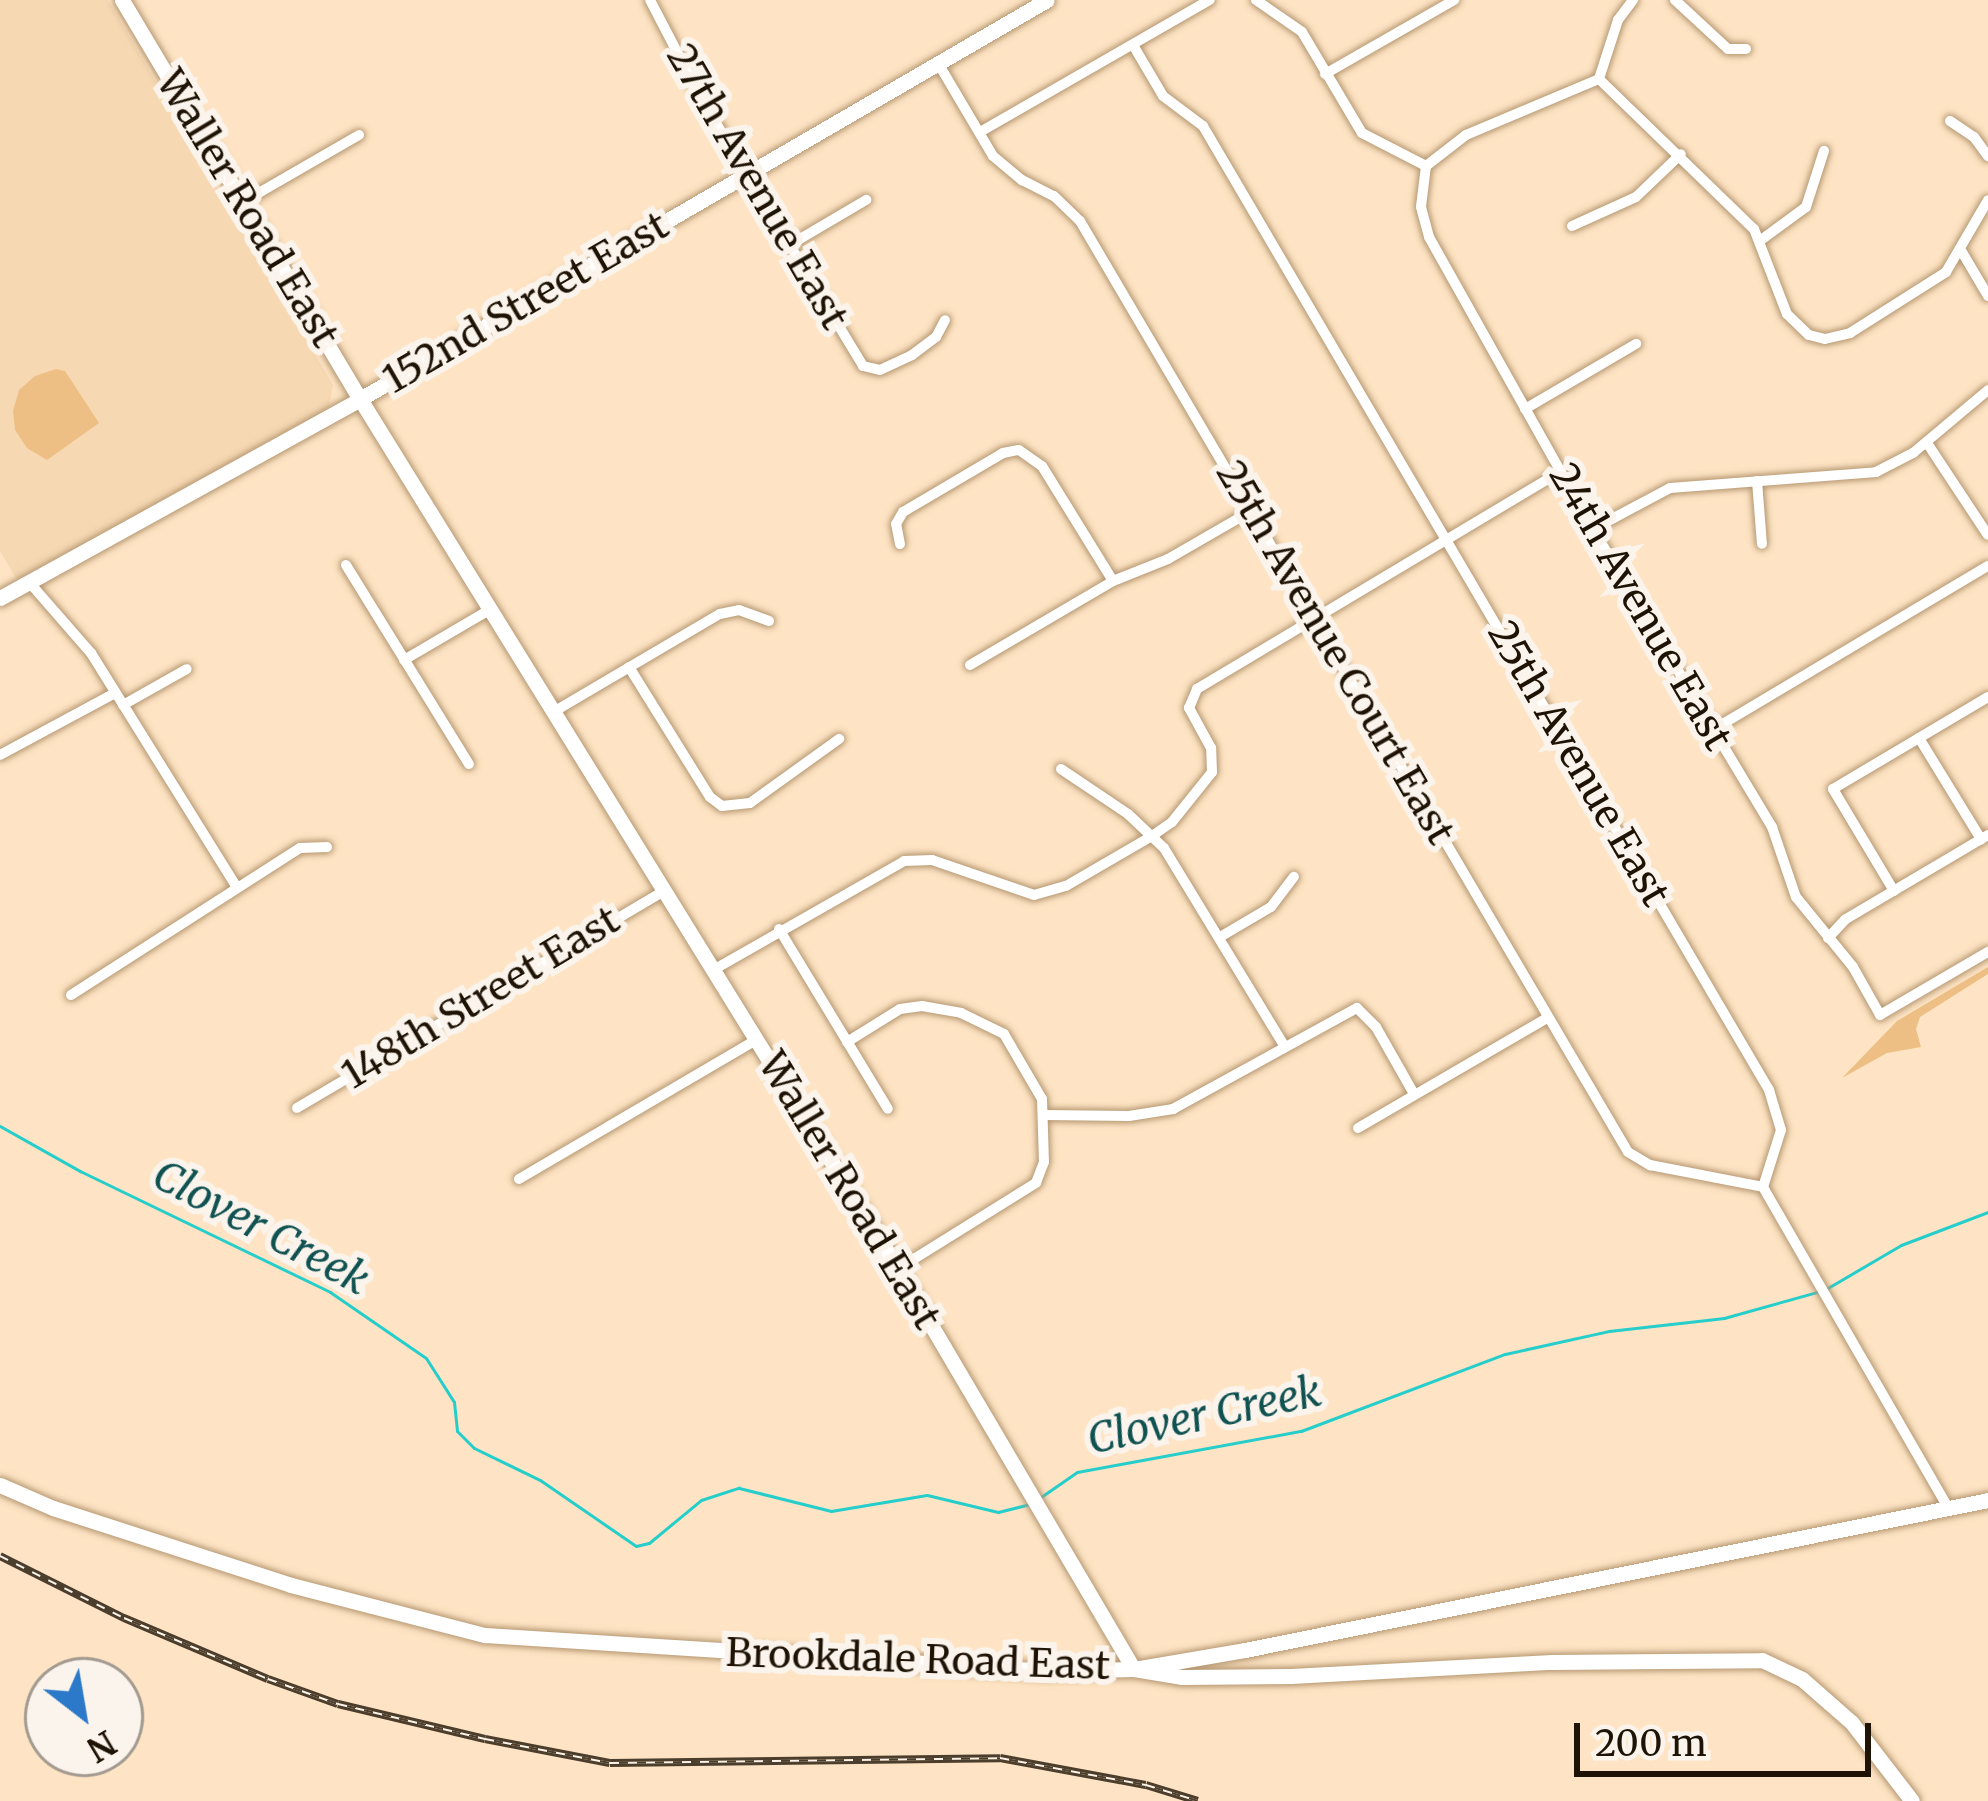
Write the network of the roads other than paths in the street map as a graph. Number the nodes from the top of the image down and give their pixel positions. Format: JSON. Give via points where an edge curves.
{"nodes":[{"id":1,"x":650,"y":0,"type":"edge"},
{"id":2,"x":1047,"y":0,"type":"edge"},
{"id":3,"x":1210,"y":0,"type":"edge"},
{"id":4,"x":1256,"y":0,"type":"edge"},
{"id":5,"x":1454,"y":0,"type":"edge"},
{"id":6,"x":1633,"y":0,"type":"edge"},
{"id":7,"x":1675,"y":0,"type":"edge"},
{"id":8,"x":127,"y":2,"type":"edge"},
{"id":9,"x":1133,"y":45,"type":"junction"},
{"id":10,"x":1746,"y":49,"type":"dead end"},
{"id":11,"x":938,"y":63,"type":"junction"},
{"id":12,"x":1325,"y":74,"type":"junction"},
{"id":13,"x":1599,"y":79,"type":"junction"},
{"id":14,"x":1950,"y":122,"type":"dead end"},
{"id":15,"x":980,"y":132,"type":"junction"},
{"id":16,"x":359,"y":135,"type":"dead end"},
{"id":17,"x":1824,"y":151,"type":"dead end"},
{"id":18,"x":1681,"y":154,"type":"junction"},
{"id":19,"x":1988,"y":156,"type":"edge"},
{"id":20,"x":1426,"y":166,"type":"junction"},
{"id":21,"x":747,"y":175,"type":"junction"},
{"id":22,"x":866,"y":200,"type":"dead end"},
{"id":23,"x":1988,"y":200,"type":"edge"},
{"id":24,"x":243,"y":202,"type":"junction"},
{"id":25,"x":1572,"y":226,"type":"dead end"},
{"id":26,"x":1761,"y":240,"type":"junction"},
{"id":27,"x":788,"y":246,"type":"junction"},
{"id":28,"x":1962,"y":252,"type":"junction"},
{"id":29,"x":1988,"y":296,"type":"edge"},
{"id":30,"x":945,"y":320,"type":"dead end"},
{"id":31,"x":1636,"y":344,"type":"dead end"},
{"id":32,"x":1988,"y":389,"type":"edge"},
{"id":33,"x":360,"y":399,"type":"junction"},
{"id":34,"x":1525,"y":410,"type":"junction"},
{"id":35,"x":1927,"y":443,"type":"junction"},
{"id":36,"x":1561,"y":472,"type":"junction"},
{"id":37,"x":1757,"y":481,"type":"junction"},
{"id":38,"x":1251,"y":511,"type":"junction"},
{"id":39,"x":1593,"y":529,"type":"junction"},
{"id":40,"x":1988,"y":535,"type":"edge"},
{"id":41,"x":1447,"y":540,"type":"junction"},
{"id":42,"x":900,"y":544,"type":"dead end"},
{"id":43,"x":1762,"y":544,"type":"dead end"},
{"id":44,"x":346,"y":565,"type":"dead end"},
{"id":45,"x":1988,"y":566,"type":"edge"},
{"id":46,"x":1112,"y":581,"type":"junction"},
{"id":47,"x":29,"y":582,"type":"junction"},
{"id":48,"x":0,"y":598,"type":"edge"},
{"id":49,"x":491,"y":609,"type":"junction"},
{"id":50,"x":1315,"y":620,"type":"junction"},
{"id":51,"x":769,"y":621,"type":"dead end"},
{"id":52,"x":404,"y":659,"type":"junction"},
{"id":53,"x":970,"y":665,"type":"dead end"},
{"id":54,"x":629,"y":667,"type":"junction"},
{"id":55,"x":187,"y":669,"type":"dead end"},
{"id":56,"x":115,"y":693,"type":"junction"},
{"id":57,"x":1988,"y":697,"type":"edge"},
{"id":58,"x":123,"y":705,"type":"junction"},
{"id":59,"x":555,"y":710,"type":"junction"},
{"id":60,"x":1711,"y":731,"type":"junction"},
{"id":61,"x":1919,"y":738,"type":"junction"},
{"id":62,"x":839,"y":739,"type":"dead end"},
{"id":63,"x":0,"y":755,"type":"edge"},
{"id":64,"x":469,"y":764,"type":"dead end"},
{"id":65,"x":1061,"y":769,"type":"dead end"},
{"id":66,"x":1152,"y":836,"type":"junction"},
{"id":67,"x":1984,"y":837,"type":"edge"},
{"id":68,"x":327,"y":847,"type":"dead end"},
{"id":69,"x":1294,"y":877,"type":"dead end"},
{"id":70,"x":236,"y":886,"type":"junction"},
{"id":71,"x":665,"y":890,"type":"junction"},
{"id":72,"x":1894,"y":891,"type":"junction"},
{"id":73,"x":779,"y":928,"type":"junction"},
{"id":74,"x":1220,"y":937,"type":"junction"},
{"id":75,"x":1828,"y":938,"type":"junction"},
{"id":76,"x":1988,"y":952,"type":"edge"},
{"id":77,"x":715,"y":968,"type":"junction"},
{"id":78,"x":71,"y":995,"type":"dead end"},
{"id":79,"x":1547,"y":1018,"type":"junction"},
{"id":80,"x":758,"y":1040,"type":"junction"},
{"id":81,"x":847,"y":1042,"type":"junction"},
{"id":82,"x":1284,"y":1045,"type":"junction"},
{"id":83,"x":1414,"y":1094,"type":"junction"},
{"id":84,"x":297,"y":1108,"type":"dead end"},
{"id":85,"x":888,"y":1109,"type":"dead end"},
{"id":86,"x":1044,"y":1121,"type":"junction"},
{"id":87,"x":1358,"y":1128,"type":"dead end"},
{"id":88,"x":519,"y":1179,"type":"dead end"},
{"id":89,"x":1763,"y":1187,"type":"junction"},
{"id":90,"x":898,"y":1269,"type":"junction"},
{"id":91,"x":0,"y":1485,"type":"edge"},
{"id":92,"x":1988,"y":1500,"type":"edge"},
{"id":93,"x":1948,"y":1507,"type":"junction"},
{"id":94,"x":1134,"y":1669,"type":"junction"},
{"id":95,"x":1912,"y":1801,"type":"edge"}],
"edges":[{"from":1,"to":21,"type":"street","name":"27th Avenue East"},
{"from":2,"to":11,"type":"main road","name":"152nd Street East"},
{"from":3,"to":9,"type":"street"},
{"from":4,"to":12,"type":"street","via":[[1294,23]]},
{"from":5,"to":12,"type":"street"},
{"from":6,"to":13,"type":"street"},
{"from":7,"to":10,"type":"street","via":[[1728,49]]},
{"from":8,"to":24,"type":"main road","name":"Waller Road East"},
{"from":9,"to":15,"type":"street"},
{"from":9,"to":41,"type":"street","name":"25th Avenue East","via":[[1163,96],[1204,126]]},
{"from":11,"to":15,"type":"street","name":"25th Avenue Court East"},
{"from":11,"to":21,"type":"main road","name":"152nd Street East"},
{"from":12,"to":20,"type":"street","via":[[1363,133]]},
{"from":13,"to":18,"type":"street"},
{"from":13,"to":20,"type":"street","via":[[1458,139]]},
{"from":14,"to":19,"type":"street"},
{"from":15,"to":38,"type":"street","name":"25th Avenue Court East","via":[[1010,172],[1080,221]]},
{"from":16,"to":24,"type":"street"},
{"from":17,"to":26,"type":"street","via":[[1806,207]]},
{"from":18,"to":25,"type":"street","via":[[1636,197]]},
{"from":18,"to":26,"type":"street"},
{"from":20,"to":34,"type":"street","name":"24th Avenue East","via":[[1424,222],[1439,263]]},
{"from":21,"to":27,"type":"street","name":"27th Avenue East"},
{"from":21,"to":33,"type":"main road","name":"152nd Street East"},
{"from":22,"to":27,"type":"street"},
{"from":23,"to":28,"type":"street"},
{"from":24,"to":33,"type":"main road","name":"Waller Road East"},
{"from":26,"to":28,"type":"street","via":[[1793,322],[1809,335],[1839,338],[1930,283]]},
{"from":27,"to":30,"type":"street","name":"27th Avenue East","via":[[869,370],[887,369],[926,346]]},
{"from":28,"to":29,"type":"street"},
{"from":31,"to":34,"type":"street"},
{"from":32,"to":35,"type":"street"},
{"from":33,"to":47,"type":"main road","name":"152nd Street East"},
{"from":33,"to":49,"type":"main road","name":"Waller Road East"},
{"from":34,"to":36,"type":"street","name":"24th Avenue East"},
{"from":35,"to":37,"type":"street","via":[[1863,476]]},
{"from":35,"to":40,"type":"street"},
{"from":36,"to":39,"type":"street","name":"24th Avenue East"},
{"from":36,"to":41,"type":"street"},
{"from":37,"to":39,"type":"street","via":[[1670,488]]},
{"from":37,"to":43,"type":"street"},
{"from":38,"to":46,"type":"street"},
{"from":38,"to":50,"type":"street","name":"25th Avenue Court East"},
{"from":39,"to":60,"type":"street","name":"24th Avenue East"},
{"from":41,"to":50,"type":"street"},
{"from":41,"to":89,"type":"street","name":"25th Avenue East","via":[[1777,1104],[1781,1130]]},
{"from":42,"to":46,"type":"street","via":[[903,512],[1003,453],[1025,453],[1042,466]]},
{"from":44,"to":52,"type":"street"},
{"from":45,"to":60,"type":"street"},
{"from":46,"to":53,"type":"street"},
{"from":47,"to":48,"type":"main road","name":"152nd Street East"},
{"from":47,"to":56,"type":"street","via":[[70,624]]},
{"from":49,"to":52,"type":"street"},
{"from":49,"to":59,"type":"main road","name":"Waller Road East"},
{"from":50,"to":66,"type":"street","via":[[1197,689],[1190,714],[1211,748],[1212,772]]},
{"from":50,"to":79,"type":"street","name":"25th Avenue Court East"},
{"from":51,"to":54,"type":"street","via":[[731,610]]},
{"from":52,"to":64,"type":"street"},
{"from":54,"to":59,"type":"street"},
{"from":54,"to":62,"type":"street","via":[[710,797],[728,808],[750,803]]},
{"from":55,"to":58,"type":"street"},
{"from":56,"to":58,"type":"street"},
{"from":56,"to":63,"type":"street"},
{"from":57,"to":61,"type":"street"},
{"from":58,"to":70,"type":"street"},
{"from":59,"to":71,"type":"main road","name":"Waller Road East"},
{"from":60,"to":75,"type":"street","name":"24th Avenue East","via":[[1772,827],[1796,897]]},
{"from":61,"to":67,"type":"street"},
{"from":61,"to":72,"type":"street","via":[[1833,789]]},
{"from":65,"to":66,"type":"street"},
{"from":66,"to":73,"type":"street","via":[[1066,886],[1034,895],[916,857]]},
{"from":66,"to":74,"type":"street"},
{"from":67,"to":72,"type":"street"},
{"from":68,"to":70,"type":"street","via":[[300,848]]},
{"from":69,"to":74,"type":"street","via":[[1271,907]]},
{"from":70,"to":78,"type":"street","via":[[224,902]]},
{"from":71,"to":77,"type":"main road","name":"Waller Road East"},
{"from":71,"to":84,"type":"street","name":"148th Street East"},
{"from":72,"to":75,"type":"street"},
{"from":73,"to":77,"type":"street"},
{"from":73,"to":81,"type":"street"},
{"from":74,"to":82,"type":"street"},
{"from":75,"to":76,"type":"street","name":"24th Avenue East","via":[[1880,1015]]},
{"from":77,"to":80,"type":"main road","name":"Waller Road East"},
{"from":79,"to":83,"type":"street"},
{"from":79,"to":89,"type":"street","name":"25th Avenue Court East","via":[[1634,1157]]},
{"from":80,"to":88,"type":"street"},
{"from":80,"to":90,"type":"main road","name":"Waller Road East"},
{"from":81,"to":85,"type":"street"},
{"from":81,"to":86,"type":"street","via":[[900,1009],[961,1012],[1012,1043],[1038,1088]]},
{"from":82,"to":83,"type":"street","via":[[1357,1009]]},
{"from":82,"to":86,"type":"street","via":[[1165,1112]]},
{"from":83,"to":87,"type":"street"},
{"from":86,"to":90,"type":"street","via":[[1042,1173],[1029,1191]]},
{"from":89,"to":93,"type":"street"},
{"from":90,"to":94,"type":"main road","name":"Waller Road East"},
{"from":91,"to":94,"type":"main road","name":"Brookdale Road East","via":[[291,1585],[484,1635],[1049,1671]]},
{"from":92,"to":93,"type":"main road","name":"Brookdale Road East"},
{"from":93,"to":94,"type":"main road","name":"Brookdale Road East"},
{"from":94,"to":95,"type":"main road","via":[[1182,1677],[1312,1676],[1762,1660],[1802,1679],[1852,1723]]}]}
